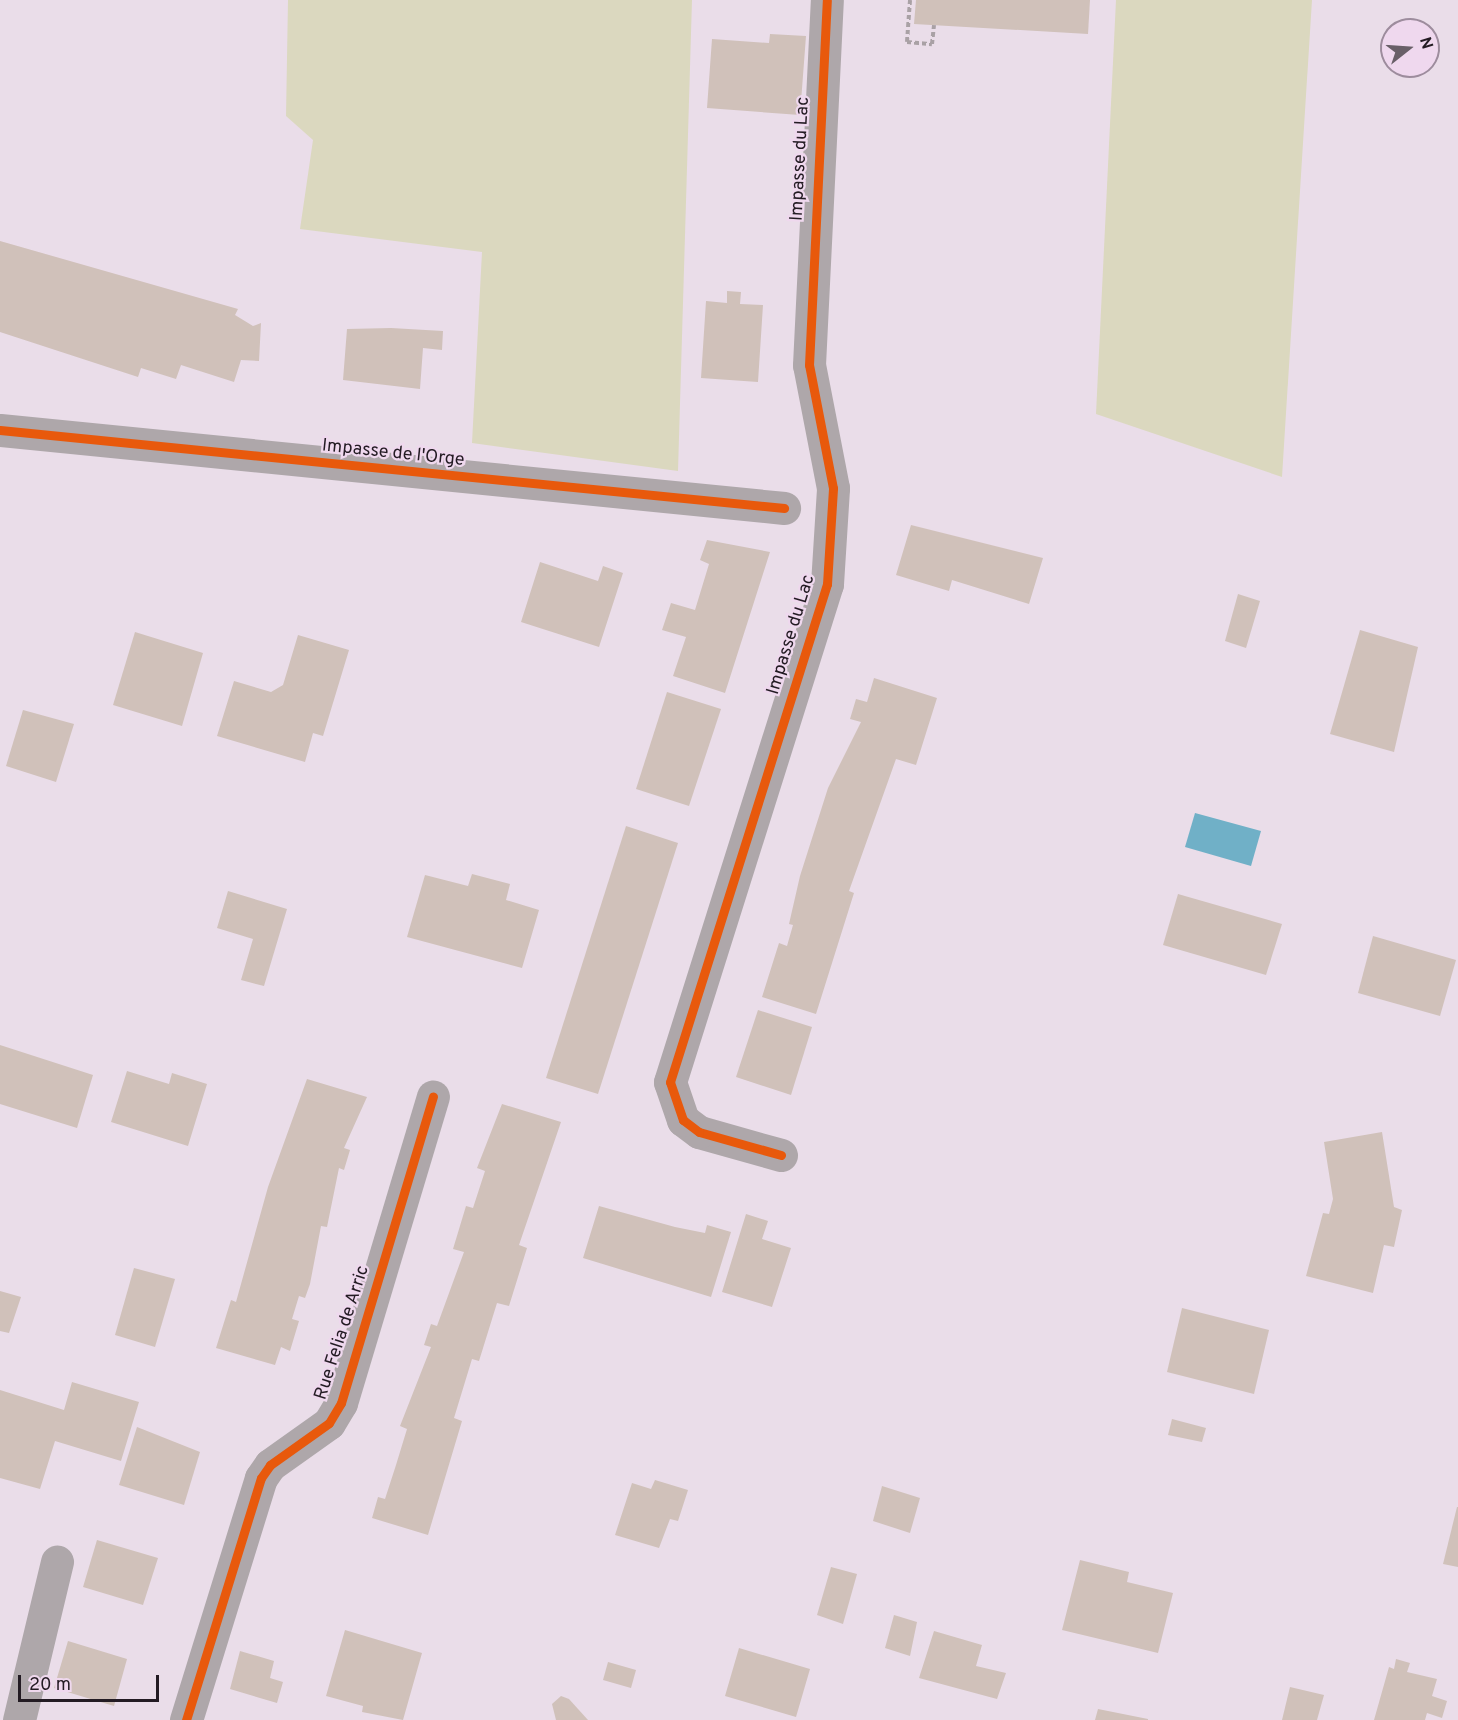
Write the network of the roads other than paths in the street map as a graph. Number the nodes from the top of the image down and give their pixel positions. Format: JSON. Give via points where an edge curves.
{"nodes":[{"id":1,"x":827,"y":0,"type":"edge"},
{"id":2,"x":0,"y":430,"type":"edge"},
{"id":3,"x":784,"y":508,"type":"dead end"},
{"id":4,"x":433,"y":1097,"type":"dead end"},
{"id":5,"x":781,"y":1155,"type":"dead end"},
{"id":6,"x":57,"y":1562,"type":"dead end"},
{"id":7,"x":19,"y":1720,"type":"edge"},
{"id":8,"x":186,"y":1720,"type":"edge"}],
"edges":[{"from":1,"to":5,"type":"street","name":"Impasse du Lac","via":[[809,307],[809,365],[833,488],[827,584],[670,1082],[683,1120],[699,1132]]},
{"from":2,"to":3,"type":"street","name":"Impasse de l'Orge"},
{"from":4,"to":8,"type":"street","name":"Rue Felia de Arric","via":[[341,1403],[329,1423],[270,1465],[261,1478]]},
{"from":6,"to":7,"type":"street"}]}
